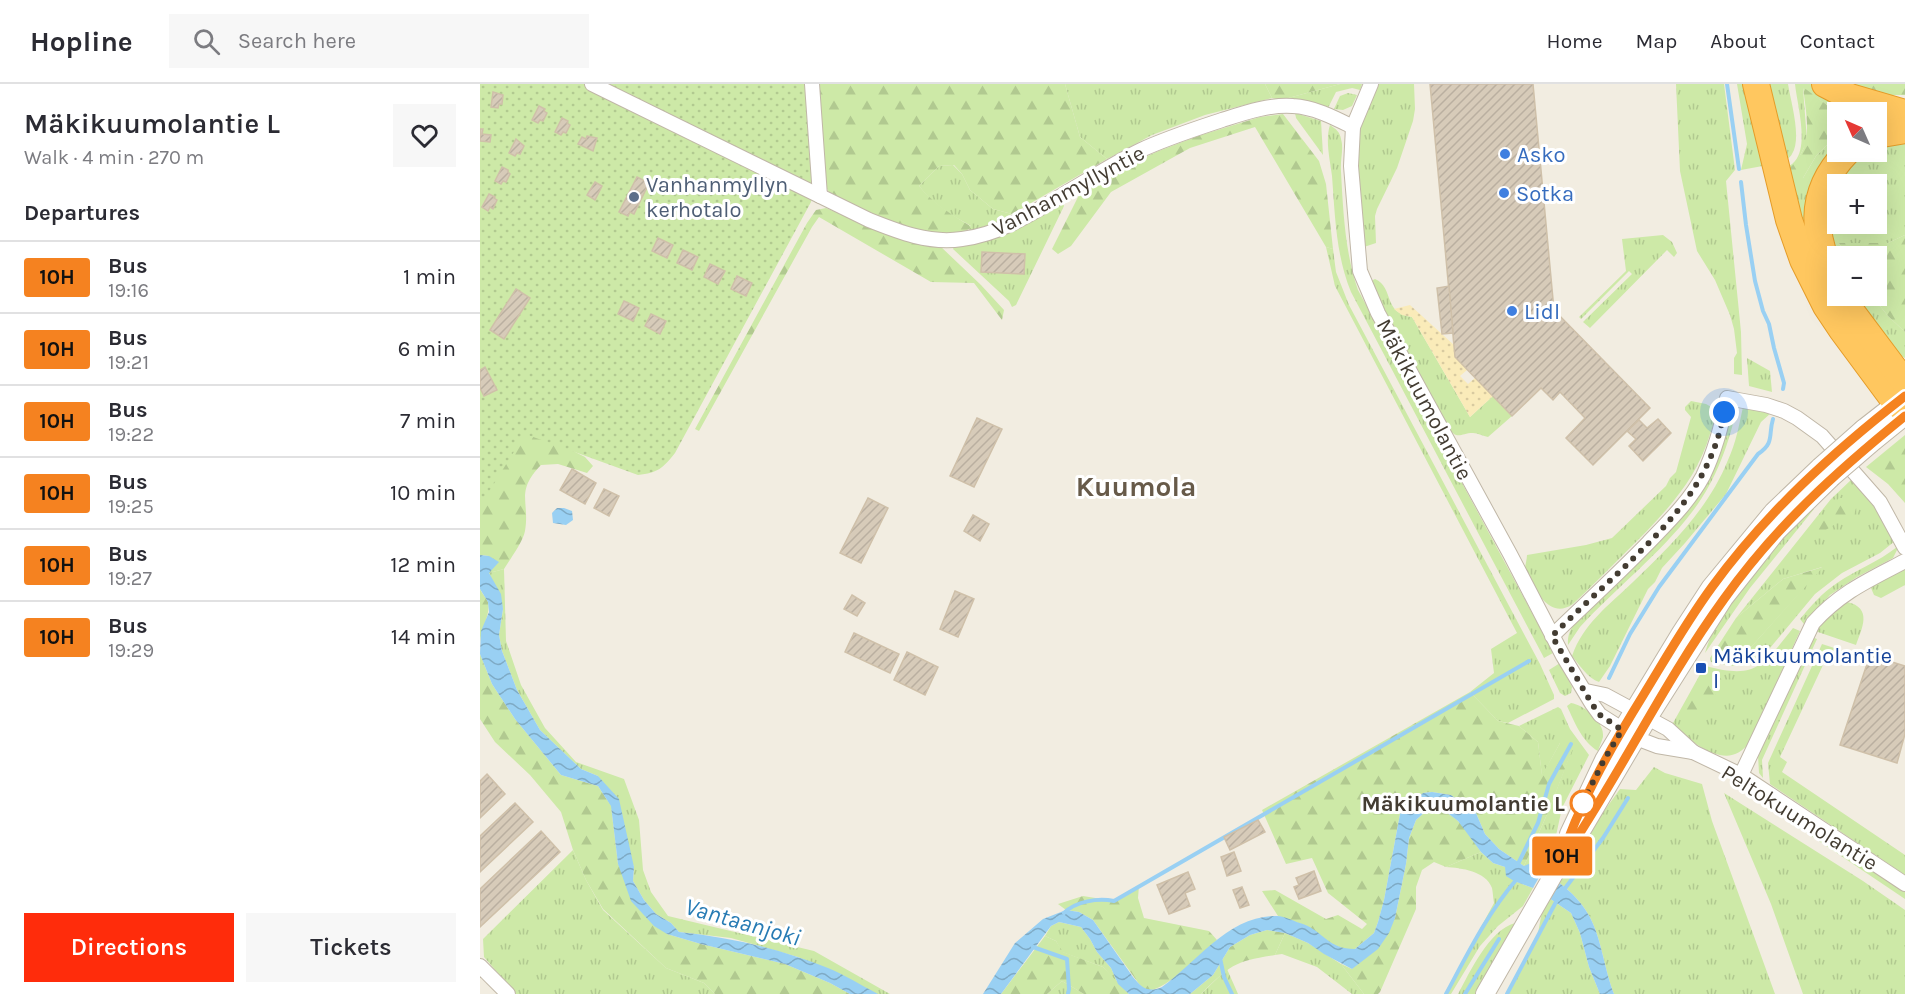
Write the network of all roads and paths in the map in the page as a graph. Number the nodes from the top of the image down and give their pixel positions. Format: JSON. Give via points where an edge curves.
{"nodes":[{"id":1,"x":592,"y":84,"type":"edge"},
{"id":2,"x":812,"y":84,"type":"edge"},
{"id":3,"x":1371,"y":84,"type":"edge"},
{"id":4,"x":1756,"y":84,"type":"edge"},
{"id":5,"x":1825,"y":84,"type":"edge"},
{"id":6,"x":1905,"y":113,"type":"edge"},
{"id":7,"x":1353,"y":127,"type":"junction"},
{"id":8,"x":1905,"y":130,"type":"edge"},
{"id":9,"x":1887,"y":133,"type":"edge"},
{"id":10,"x":1837,"y":162,"type":"edge"},
{"id":11,"x":820,"y":196,"type":"junction"},
{"id":12,"x":1827,"y":263,"type":"edge"},
{"id":13,"x":1847,"y":306,"type":"edge"},
{"id":14,"x":1903,"y":401,"type":"edge"},
{"id":15,"x":1905,"y":548,"type":"edge"},
{"id":16,"x":1905,"y":561,"type":"edge"},
{"id":17,"x":1552,"y":636,"type":"junction"},
{"id":18,"x":1586,"y":691,"type":"junction"},
{"id":19,"x":1641,"y":714,"type":"junction"},
{"id":20,"x":1629,"y":734,"type":"junction"},
{"id":21,"x":1693,"y":752,"type":"junction"},
{"id":22,"x":1741,"y":775,"type":"junction"},
{"id":23,"x":1905,"y":884,"type":"edge"},
{"id":24,"x":480,"y":966,"type":"edge"},
{"id":25,"x":508,"y":994,"type":"edge"},
{"id":26,"x":1485,"y":994,"type":"edge"}],
"edges":[{"from":1,"to":11,"type":"street","name":"Vanhanmyllyntie"},
{"from":2,"to":11,"type":"street"},
{"from":3,"to":7,"type":"street","name":"Mäkikuumolantie"},
{"from":4,"to":14,"type":"highway","via":[[1789,220],[1803,260],[1842,330]]},
{"from":5,"to":6,"type":"highway","via":[[1850,97]]},
{"from":7,"to":11,"type":"street","name":"Vanhanmyllyntie","via":[[1294,106],[1236,116],[1140,151],[1021,220],[961,240],[917,237],[869,220]]},
{"from":7,"to":17,"type":"street","name":"Mäkikuumolantie","via":[[1351,166],[1360,271],[1378,313]]},
{"from":8,"to":9,"type":"highway"},
{"from":10,"to":12,"type":"highway","via":[[1820,195],[1817,214],[1818,236]]},
{"from":13,"to":14,"type":"highway"},
{"from":14,"to":19,"type":"street","bridge":true,"via":[[1825,472],[1724,598]]},
{"from":15,"to":17,"type":"street","via":[[1881,502],[1822,436],[1784,411],[1727,398],[1711,458],[1690,497]]},
{"from":16,"to":22,"type":"street","via":[[1852,588],[1813,623]]},
{"from":17,"to":18,"type":"street","name":"Mäkikuumolantie"},
{"from":18,"to":19,"type":"street","via":[[1605,695]]},
{"from":18,"to":20,"type":"street","name":"Mäkikuumolantie","via":[[1600,715]]},
{"from":19,"to":20,"type":"street"},
{"from":19,"to":21,"type":"street","name":"Peltokuumolantie","via":[[1668,729]]},
{"from":20,"to":21,"type":"street","name":"Peltokuumolantie","via":[[1657,746]]},
{"from":20,"to":26,"type":"street","via":[[1590,818]]},
{"from":21,"to":22,"type":"street","name":"Peltokuumolantie"},
{"from":22,"to":23,"type":"street","name":"Peltokuumolantie"},
{"from":24,"to":25,"type":"street"}]}
